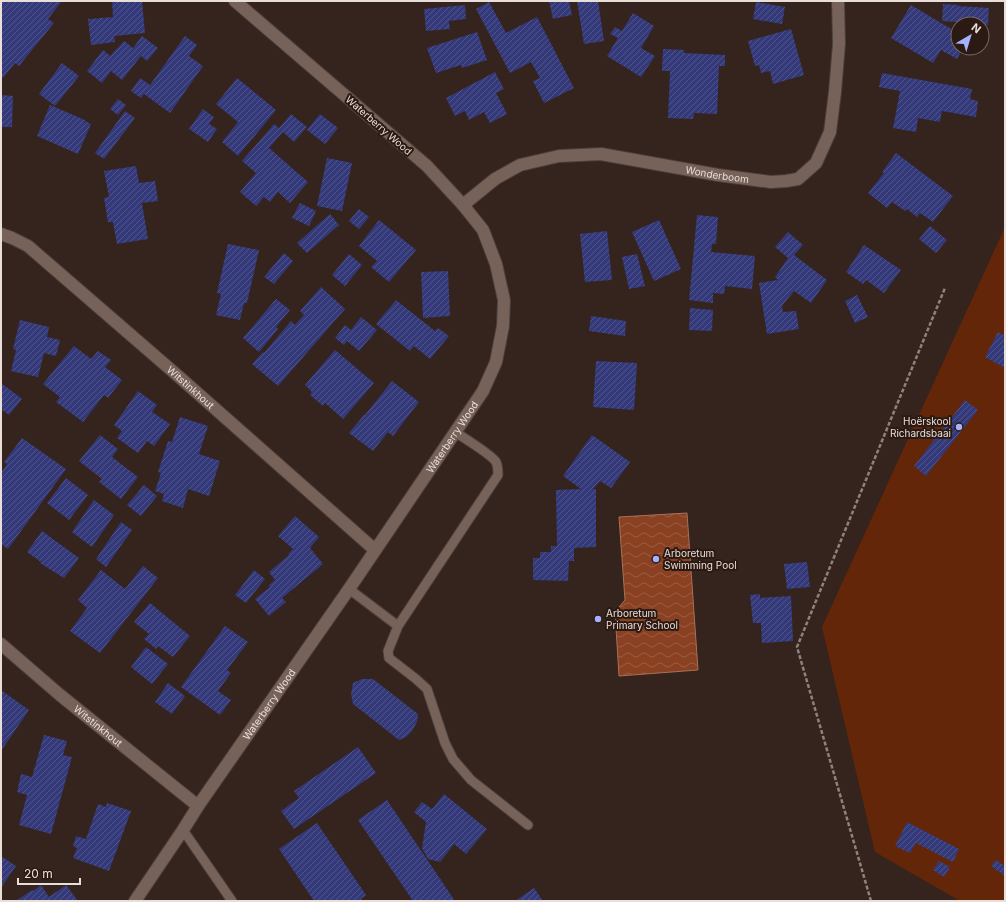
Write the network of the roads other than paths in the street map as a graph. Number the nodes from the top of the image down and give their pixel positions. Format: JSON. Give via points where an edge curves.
{"nodes":[{"id":1,"x":235,"y":1,"type":"edge"},
{"id":2,"x":838,"y":1,"type":"edge"},
{"id":3,"x":463,"y":205,"type":"junction"},
{"id":4,"x":1,"y":234,"type":"edge"},
{"id":5,"x":455,"y":432,"type":"junction"},
{"id":6,"x":375,"y":550,"type":"junction"},
{"id":7,"x":349,"y":589,"type":"junction"},
{"id":8,"x":398,"y":626,"type":"junction"},
{"id":9,"x":1,"y":644,"type":"edge"},
{"id":10,"x":198,"y":806,"type":"junction"},
{"id":11,"x":528,"y":825,"type":"dead end"},
{"id":12,"x":183,"y":830,"type":"junction"},
{"id":13,"x":135,"y":901,"type":"edge"},
{"id":14,"x":232,"y":901,"type":"edge"}],
"edges":[{"from":1,"to":3,"type":"street","name":"Waterberry Wood","via":[[427,166]]},
{"from":2,"to":3,"type":"street","name":"Wonderboom","via":[[838,52],[830,132],[816,163],[798,179],[771,182],[601,154],[558,156],[520,165],[494,179]]},
{"from":3,"to":5,"type":"street","name":"Waterberry Wood","via":[[483,230],[496,264],[504,300],[503,326],[496,362],[483,391]]},
{"from":4,"to":6,"type":"street","name":"Witstinkhout","via":[[28,246]]},
{"from":5,"to":6,"type":"street","name":"Waterberry Wood"},
{"from":5,"to":8,"type":"lane","via":[[492,457],[497,463],[498,475]]},
{"from":6,"to":7,"type":"street","name":"Waterberry Wood"},
{"from":7,"to":8,"type":"lane"},
{"from":7,"to":10,"type":"street","name":"Waterberry Wood"},
{"from":8,"to":11,"type":"lane","via":[[388,651],[389,658],[427,689],[453,759],[471,780]]},
{"from":9,"to":10,"type":"street","name":"Witstinkhout"},
{"from":10,"to":12,"type":"street","name":"Waterberry Wood"},
{"from":12,"to":13,"type":"street","name":"Waterberry Wood"},
{"from":12,"to":14,"type":"lane"}]}
